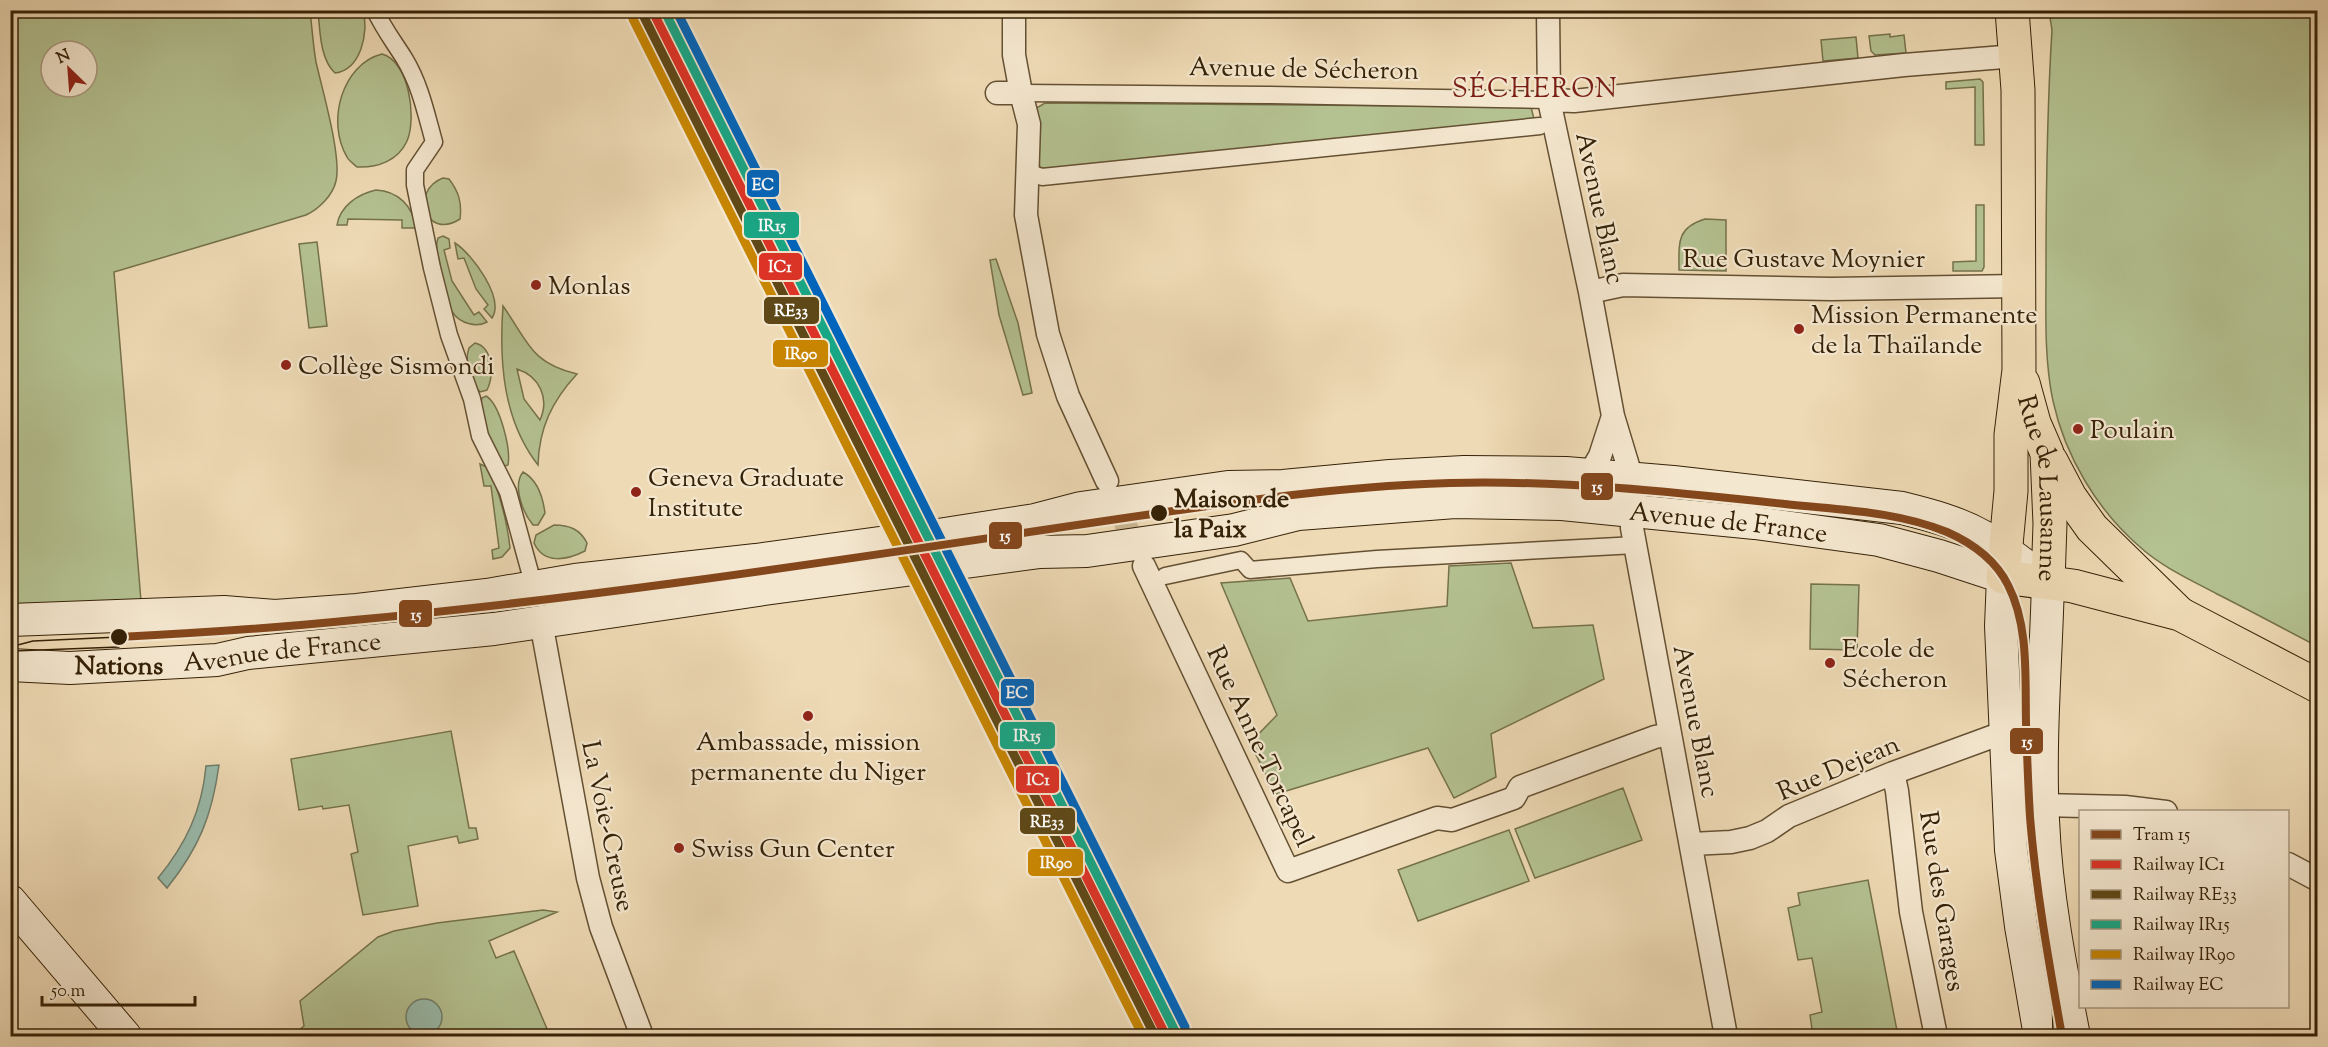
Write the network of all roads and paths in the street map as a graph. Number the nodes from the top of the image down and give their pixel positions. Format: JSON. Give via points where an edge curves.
{"nodes":[{"id":1,"x":375,"y":10,"type":"edge"},
{"id":2,"x":1014,"y":10,"type":"edge"},
{"id":3,"x":1548,"y":10,"type":"edge"},
{"id":4,"x":2014,"y":33,"type":"edge"},
{"id":5,"x":997,"y":93,"type":"dead end"},
{"id":6,"x":1021,"y":93,"type":"junction"},
{"id":7,"x":1549,"y":100,"type":"junction"},
{"id":8,"x":1540,"y":126,"type":"dead end"},
{"id":9,"x":1027,"y":172,"type":"junction"},
{"id":10,"x":2019,"y":286,"type":"junction"},
{"id":11,"x":1590,"y":292,"type":"junction"},
{"id":12,"x":2019,"y":370,"type":"junction"},
{"id":13,"x":1613,"y":416,"type":"junction"},
{"id":14,"x":2047,"y":453,"type":"junction"},
{"id":15,"x":1629,"y":478,"type":"junction"},
{"id":16,"x":1586,"y":480,"type":"junction"},
{"id":17,"x":1107,"y":481,"type":"tunnel mouth"},
{"id":18,"x":1631,"y":511,"type":"junction"},
{"id":19,"x":1636,"y":545,"type":"junction"},
{"id":20,"x":2005,"y":565,"type":"junction"},
{"id":21,"x":1144,"y":566,"type":"tunnel mouth"},
{"id":22,"x":760,"y":574,"type":"junction"},
{"id":23,"x":1165,"y":576,"type":"dead end"},
{"id":24,"x":2048,"y":582,"type":"junction"},
{"id":25,"x":534,"y":587,"type":"junction"},
{"id":26,"x":2180,"y":614,"type":"junction"},
{"id":27,"x":10,"y":620,"type":"edge"},
{"id":28,"x":541,"y":622,"type":"junction"},
{"id":29,"x":10,"y":665,"type":"edge"},
{"id":30,"x":2318,"y":686,"type":"edge"},
{"id":31,"x":2005,"y":732,"type":"junction"},
{"id":32,"x":1670,"y":734,"type":"junction"},
{"id":33,"x":1893,"y":773,"type":"junction"},
{"id":34,"x":2042,"y":805,"type":"junction"},
{"id":35,"x":2147,"y":810,"type":"edge"},
{"id":36,"x":1692,"y":844,"type":"junction"},
{"id":37,"x":2289,"y":865,"type":"edge"},
{"id":38,"x":2318,"y":880,"type":"edge"},
{"id":39,"x":10,"y":901,"type":"edge"},
{"id":40,"x":125,"y":1036,"type":"edge"},
{"id":41,"x":642,"y":1036,"type":"edge"},
{"id":42,"x":1726,"y":1036,"type":"edge"},
{"id":43,"x":1936,"y":1036,"type":"edge"},
{"id":44,"x":2040,"y":1036,"type":"edge"},
{"id":45,"x":2074,"y":1036,"type":"edge"}],
"edges":[{"from":1,"to":25,"type":"street","via":[[421,93],[434,142],[415,170],[415,185],[432,268],[480,436],[508,492]]},
{"from":2,"to":6,"type":"street","via":[[1014,55]]},
{"from":3,"to":7,"type":"street","name":"Avenue Blanc"},
{"from":4,"to":7,"type":"street","name":"Avenue de Sécheron","via":[[1904,65],[1574,101]]},
{"from":4,"to":10,"type":"main road","name":"Rue de Lausanne"},
{"from":5,"to":6,"type":"street"},
{"from":6,"to":7,"type":"street","name":"Avenue de Sécheron"},
{"from":6,"to":9,"type":"street","via":[[1029,124]]},
{"from":7,"to":11,"type":"street","name":"Avenue Blanc"},
{"from":8,"to":9,"type":"street","via":[[1042,177]]},
{"from":9,"to":17,"type":"street","via":[[1026,215],[1048,334],[1068,396]]},
{"from":10,"to":11,"type":"street","name":"Rue Gustave Moynier","via":[[1831,289],[1623,285]]},
{"from":10,"to":12,"type":"main road","name":"Rue de Lausanne"},
{"from":11,"to":13,"type":"street","name":"Avenue Blanc"},
{"from":12,"to":14,"type":"main road","name":"Rue de Lausanne"},
{"from":12,"to":20,"type":"main road","name":"Rue de Lausanne","via":[[2011,435]]},
{"from":13,"to":15,"type":"street","name":"Avenue Blanc"},
{"from":13,"to":16,"type":"street","name":"Avenue Blanc","via":[[1605,446]]},
{"from":14,"to":24,"type":"main road","name":"Rue de Lausanne"},
{"from":14,"to":26,"type":"main road","via":[[2071,499],[2092,528]]},
{"from":15,"to":16,"type":"main road","name":"Avenue de France"},
{"from":15,"to":18,"type":"street","name":"Avenue Blanc"},
{"from":15,"to":20,"type":"main road","name":"Avenue de France","via":[[1902,508],[1969,529]]},
{"from":16,"to":22,"type":"main road","name":"Avenue de France","via":[[1566,473],[1464,472],[1228,487],[1081,508]]},
{"from":18,"to":19,"type":"street","name":"Avenue Blanc"},
{"from":18,"to":20,"type":"main road","name":"Avenue de France","via":[[1879,540],[1938,555]]},
{"from":18,"to":22,"type":"main road","name":"Avenue de France","via":[[1540,502],[1390,506],[1298,514],[1234,530],[1087,551]]},
{"from":19,"to":23,"type":"street","name":"Avenue de France","via":[[1250,570],[1241,560]]},
{"from":19,"to":32,"type":"street","name":"Avenue Blanc"},
{"from":20,"to":24,"type":"main road","name":"Avenue de France"},
{"from":20,"to":31,"type":"main road","name":"Rue de Lausanne","via":[[2001,626]]},
{"from":21,"to":32,"type":"street","name":"Rue Anne-Torcapel","via":[[1288,871],[1437,818],[1452,820],[1514,798],[1520,787]]},
{"from":22,"to":25,"type":"main road","name":"Avenue de France","via":[[654,570]]},
{"from":22,"to":28,"type":"main road","name":"Avenue de France"},
{"from":24,"to":26,"type":"main road","name":"Avenue de France"},
{"from":24,"to":34,"type":"main road","name":"Rue de Lausanne"},
{"from":25,"to":27,"type":"main road","name":"Avenue de France","via":[[463,598],[275,616],[224,612]]},
{"from":25,"to":28,"type":"main road"},
{"from":26,"to":30,"type":"main road","name":"Avenue de France"},
{"from":28,"to":29,"type":"main road","name":"Avenue de France","via":[[248,653],[217,660],[70,668]]},
{"from":28,"to":41,"type":"street","name":"La Voie-Creuse","via":[[588,878]]},
{"from":31,"to":33,"type":"street","name":"Rue Dejean"},
{"from":31,"to":44,"type":"main road","name":"Rue de Lausanne","via":[[2011,850]]},
{"from":32,"to":36,"type":"street","name":"Avenue Blanc"},
{"from":33,"to":36,"type":"street","name":"Rue Dejean","via":[[1789,816],[1750,838]]},
{"from":33,"to":43,"type":"street","name":"Rue des Garages","via":[[1911,912]]},
{"from":34,"to":35,"type":"street"},
{"from":34,"to":45,"type":"main road","name":"Rue de Lausanne","via":[[2050,904]]},
{"from":36,"to":42,"type":"street","name":"Avenue Blanc"},
{"from":37,"to":38,"type":"street"},
{"from":39,"to":40,"type":"main road"}]}
